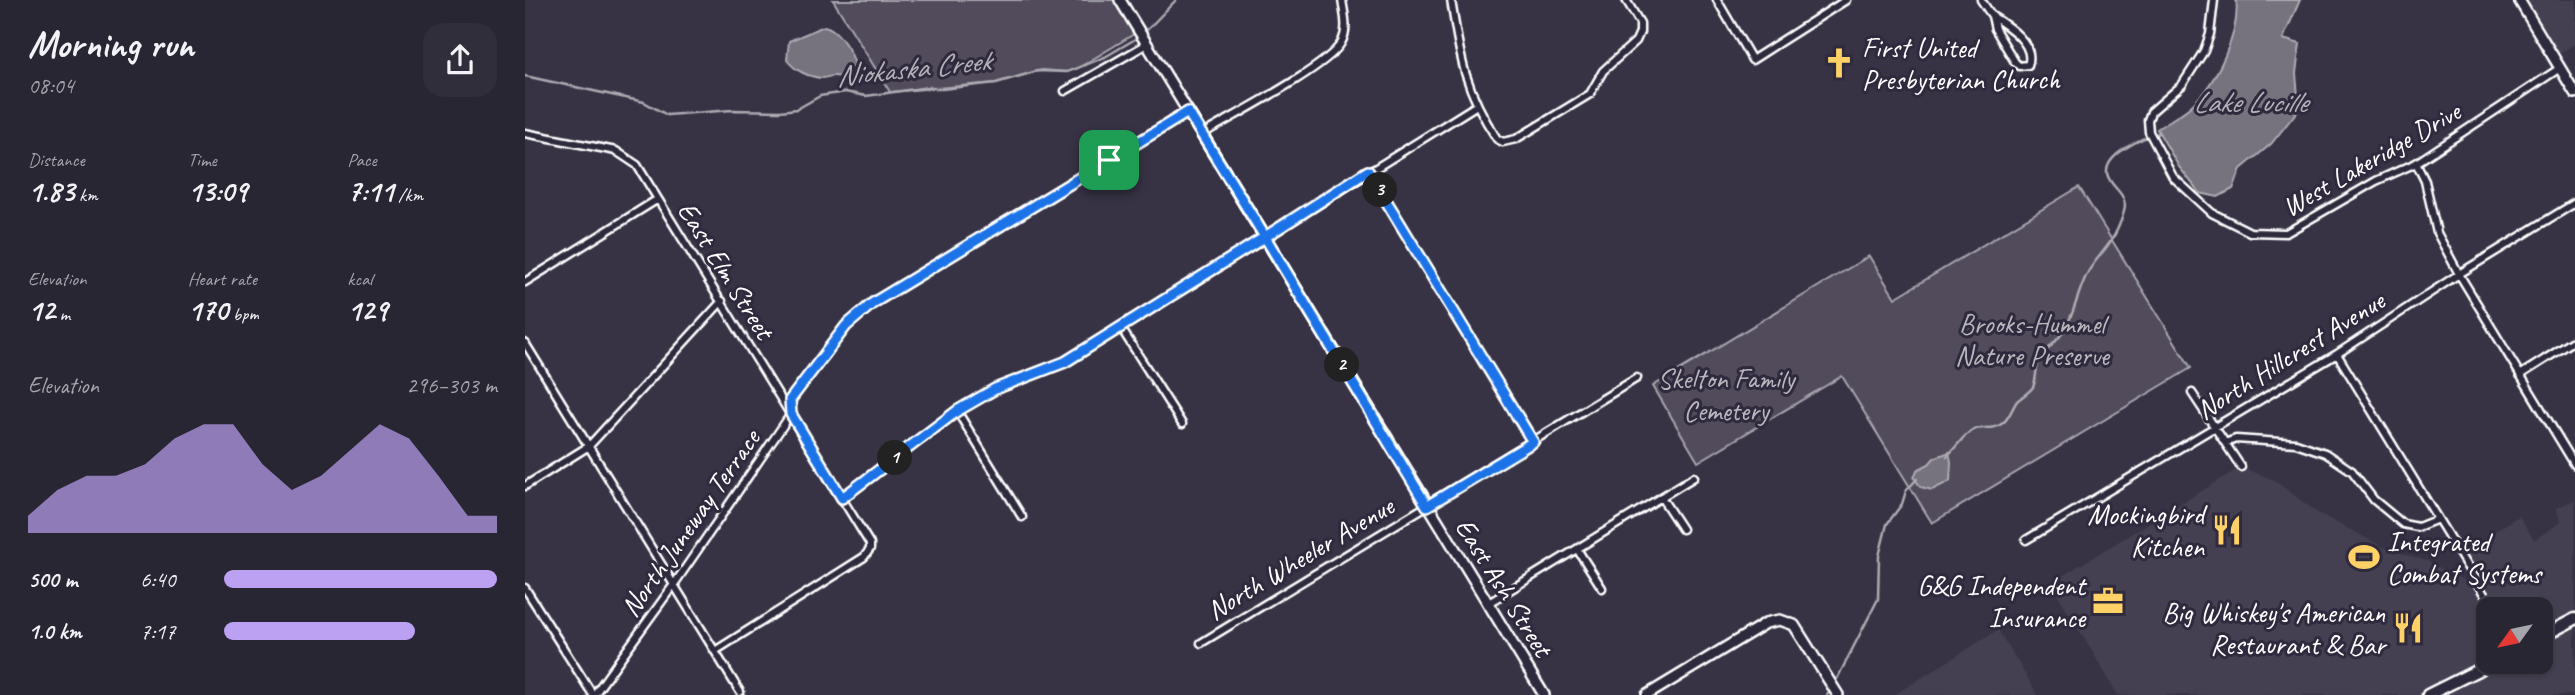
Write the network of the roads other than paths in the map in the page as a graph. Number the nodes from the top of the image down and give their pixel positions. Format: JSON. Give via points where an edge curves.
{"nodes":[{"id":1,"x":1120,"y":0,"type":"edge"},
{"id":2,"x":1342,"y":0,"type":"edge"},
{"id":3,"x":1451,"y":0,"type":"edge"},
{"id":4,"x":1626,"y":0,"type":"edge"},
{"id":5,"x":1717,"y":0,"type":"edge"},
{"id":6,"x":1846,"y":0,"type":"edge"},
{"id":7,"x":1981,"y":0,"type":"edge"},
{"id":8,"x":2214,"y":0,"type":"edge"},
{"id":9,"x":2519,"y":0,"type":"edge"},
{"id":10,"x":1992,"y":16,"type":"junction"},
{"id":11,"x":1147,"y":44,"type":"junction"},
{"id":12,"x":2560,"y":68,"type":"junction"},
{"id":13,"x":1065,"y":91,"type":"dead end"},
{"id":14,"x":2575,"y":93,"type":"edge"},
{"id":15,"x":1477,"y":105,"type":"junction"},
{"id":16,"x":1188,"y":112,"type":"junction"},
{"id":17,"x":525,"y":133,"type":"edge"},
{"id":18,"x":1201,"y":135,"type":"junction"},
{"id":19,"x":2416,"y":163,"type":"junction"},
{"id":20,"x":1368,"y":171,"type":"junction"},
{"id":21,"x":658,"y":199,"type":"junction"},
{"id":22,"x":2575,"y":203,"type":"edge"},
{"id":23,"x":1265,"y":237,"type":"junction"},
{"id":24,"x":2459,"y":274,"type":"junction"},
{"id":25,"x":525,"y":282,"type":"edge"},
{"id":26,"x":722,"y":301,"type":"junction"},
{"id":27,"x":1121,"y":328,"type":"junction"},
{"id":28,"x":2575,"y":340,"type":"edge"},
{"id":29,"x":525,"y":343,"type":"edge"},
{"id":30,"x":2337,"y":354,"type":"junction"},
{"id":31,"x":534,"y":358,"type":"junction"},
{"id":32,"x":525,"y":363,"type":"edge"},
{"id":33,"x":2520,"y":374,"type":"junction"},
{"id":34,"x":1637,"y":378,"type":"dead end"},
{"id":35,"x":2192,"y":393,"type":"dead end"},
{"id":36,"x":957,"y":411,"type":"junction"},
{"id":37,"x":791,"y":414,"type":"junction"},
{"id":38,"x":1182,"y":424,"type":"dead end"},
{"id":39,"x":2215,"y":427,"type":"junction"},
{"id":40,"x":1533,"y":442,"type":"junction"},
{"id":41,"x":2225,"y":443,"type":"junction"},
{"id":42,"x":589,"y":446,"type":"junction"},
{"id":43,"x":2575,"y":465,"type":"edge"},
{"id":44,"x":2241,"y":467,"type":"dead end"},
{"id":45,"x":1694,"y":477,"type":"dead end"},
{"id":46,"x":525,"y":486,"type":"edge"},
{"id":47,"x":1661,"y":497,"type":"junction"},
{"id":48,"x":842,"y":498,"type":"junction"},
{"id":49,"x":1427,"y":506,"type":"junction"},
{"id":50,"x":1022,"y":517,"type":"dead end"},
{"id":51,"x":2438,"y":519,"type":"junction"},
{"id":52,"x":1682,"y":529,"type":"dead end"},
{"id":53,"x":2026,"y":540,"type":"dead end"},
{"id":54,"x":1577,"y":549,"type":"junction"},
{"id":55,"x":675,"y":583,"type":"junction"},
{"id":56,"x":525,"y":588,"type":"edge"},
{"id":57,"x":1602,"y":588,"type":"dead end"},
{"id":58,"x":2486,"y":597,"type":"edge"},
{"id":59,"x":1487,"y":604,"type":"junction"},
{"id":60,"x":2575,"y":619,"type":"edge"},
{"id":61,"x":2553,"y":631,"type":"edge"},
{"id":62,"x":1201,"y":643,"type":"dead end"},
{"id":63,"x":715,"y":651,"type":"junction"},
{"id":64,"x":2476,"y":671,"type":"edge"},
{"id":65,"x":740,"y":692,"type":"dead end"},
{"id":66,"x":593,"y":695,"type":"edge"},
{"id":67,"x":1544,"y":695,"type":"edge"},
{"id":68,"x":1647,"y":695,"type":"edge"},
{"id":69,"x":1838,"y":695,"type":"edge"},
{"id":70,"x":2427,"y":695,"type":"edge"}],
"edges":[{"from":1,"to":11,"type":"street","name":"East Ash Street"},
{"from":2,"to":18,"type":"street","via":[[1345,34],[1335,52]]},
{"from":3,"to":15,"type":"street","via":[[1463,72]]},
{"from":4,"to":15,"type":"street","via":[[1640,23],[1640,32],[1603,71],[1590,94],[1516,139],[1503,142]]},
{"from":5,"to":6,"type":"street","via":[[1752,60]]},
{"from":7,"to":10,"type":"street"},
{"from":8,"to":19,"type":"street","name":"West Lakeridge Drive","via":[[2210,34],[2195,69],[2148,120],[2149,132],[2173,177],[2212,213],[2250,233],[2286,233]]},
{"from":9,"to":12,"type":"street"},
{"from":10,"to":10,"type":"street","via":[[2015,62],[2028,65],[2030,54],[2025,45]]},
{"from":11,"to":13,"type":"street"},
{"from":11,"to":16,"type":"street","name":"East Ash Street"},
{"from":12,"to":14,"type":"street"},
{"from":12,"to":19,"type":"street","name":"West Lakeridge Drive"},
{"from":15,"to":20,"type":"street"},
{"from":16,"to":18,"type":"street","name":"East Ash Street"},
{"from":16,"to":37,"type":"street","name":"North Juneway Terrace","via":[[866,308],[846,326],[790,400]]},
{"from":17,"to":21,"type":"street","name":"East Elm Street","via":[[617,150],[637,165]]},
{"from":18,"to":23,"type":"street","name":"East Ash Street"},
{"from":19,"to":24,"type":"street","via":[[2437,233]]},
{"from":20,"to":23,"type":"street"},
{"from":20,"to":40,"type":"street"},
{"from":21,"to":25,"type":"street"},
{"from":21,"to":26,"type":"street","name":"East Elm Street"},
{"from":22,"to":24,"type":"street","name":"North Hillcrest Avenue"},
{"from":23,"to":27,"type":"street"},
{"from":23,"to":49,"type":"street","name":"East Ash Street"},
{"from":24,"to":30,"type":"street","name":"North Hillcrest Avenue"},
{"from":24,"to":33,"type":"street"},
{"from":26,"to":37,"type":"street","name":"East Elm Street"},
{"from":26,"to":42,"type":"street"},
{"from":27,"to":36,"type":"street","via":[[1065,362],[995,389]]},
{"from":27,"to":38,"type":"street"},
{"from":28,"to":33,"type":"street"},
{"from":29,"to":31,"type":"street"},
{"from":30,"to":39,"type":"street","name":"North Hillcrest Avenue"},
{"from":30,"to":51,"type":"street"},
{"from":31,"to":32,"type":"street"},
{"from":31,"to":42,"type":"street"},
{"from":33,"to":43,"type":"street"},
{"from":34,"to":40,"type":"street","name":"North Wheeler Avenue"},
{"from":35,"to":39,"type":"street"},
{"from":36,"to":48,"type":"street"},
{"from":36,"to":50,"type":"street"},
{"from":37,"to":48,"type":"street","name":"East Elm Street"},
{"from":37,"to":55,"type":"street","name":"North Juneway Terrace"},
{"from":39,"to":41,"type":"street"},
{"from":39,"to":53,"type":"street","name":"North Hillcrest Avenue"},
{"from":40,"to":49,"type":"street","name":"North Wheeler Avenue"},
{"from":41,"to":44,"type":"street"},
{"from":41,"to":51,"type":"street","via":[[2236,439],[2296,443],[2325,453],[2352,471],[2374,500],[2403,524],[2418,527]]},
{"from":42,"to":46,"type":"street"},
{"from":42,"to":55,"type":"street"},
{"from":45,"to":47,"type":"street"},
{"from":47,"to":52,"type":"street"},
{"from":47,"to":54,"type":"street"},
{"from":48,"to":63,"type":"street","name":"East Elm Street","via":[[868,540],[868,554]]},
{"from":49,"to":59,"type":"street","name":"East Ash Street"},
{"from":49,"to":62,"type":"street","name":"North Wheeler Avenue"},
{"from":51,"to":58,"type":"street"},
{"from":54,"to":57,"type":"street"},
{"from":54,"to":59,"type":"street"},
{"from":55,"to":63,"type":"street"},
{"from":55,"to":66,"type":"street","name":"North Juneway Terrace"},
{"from":56,"to":66,"type":"street"},
{"from":59,"to":67,"type":"street","name":"East Ash Street"},
{"from":60,"to":61,"type":"main road"},
{"from":63,"to":65,"type":"street"},
{"from":64,"to":70,"type":"main road"},
{"from":68,"to":69,"type":"street","via":[[1766,623],[1780,620],[1794,625]]}]}
